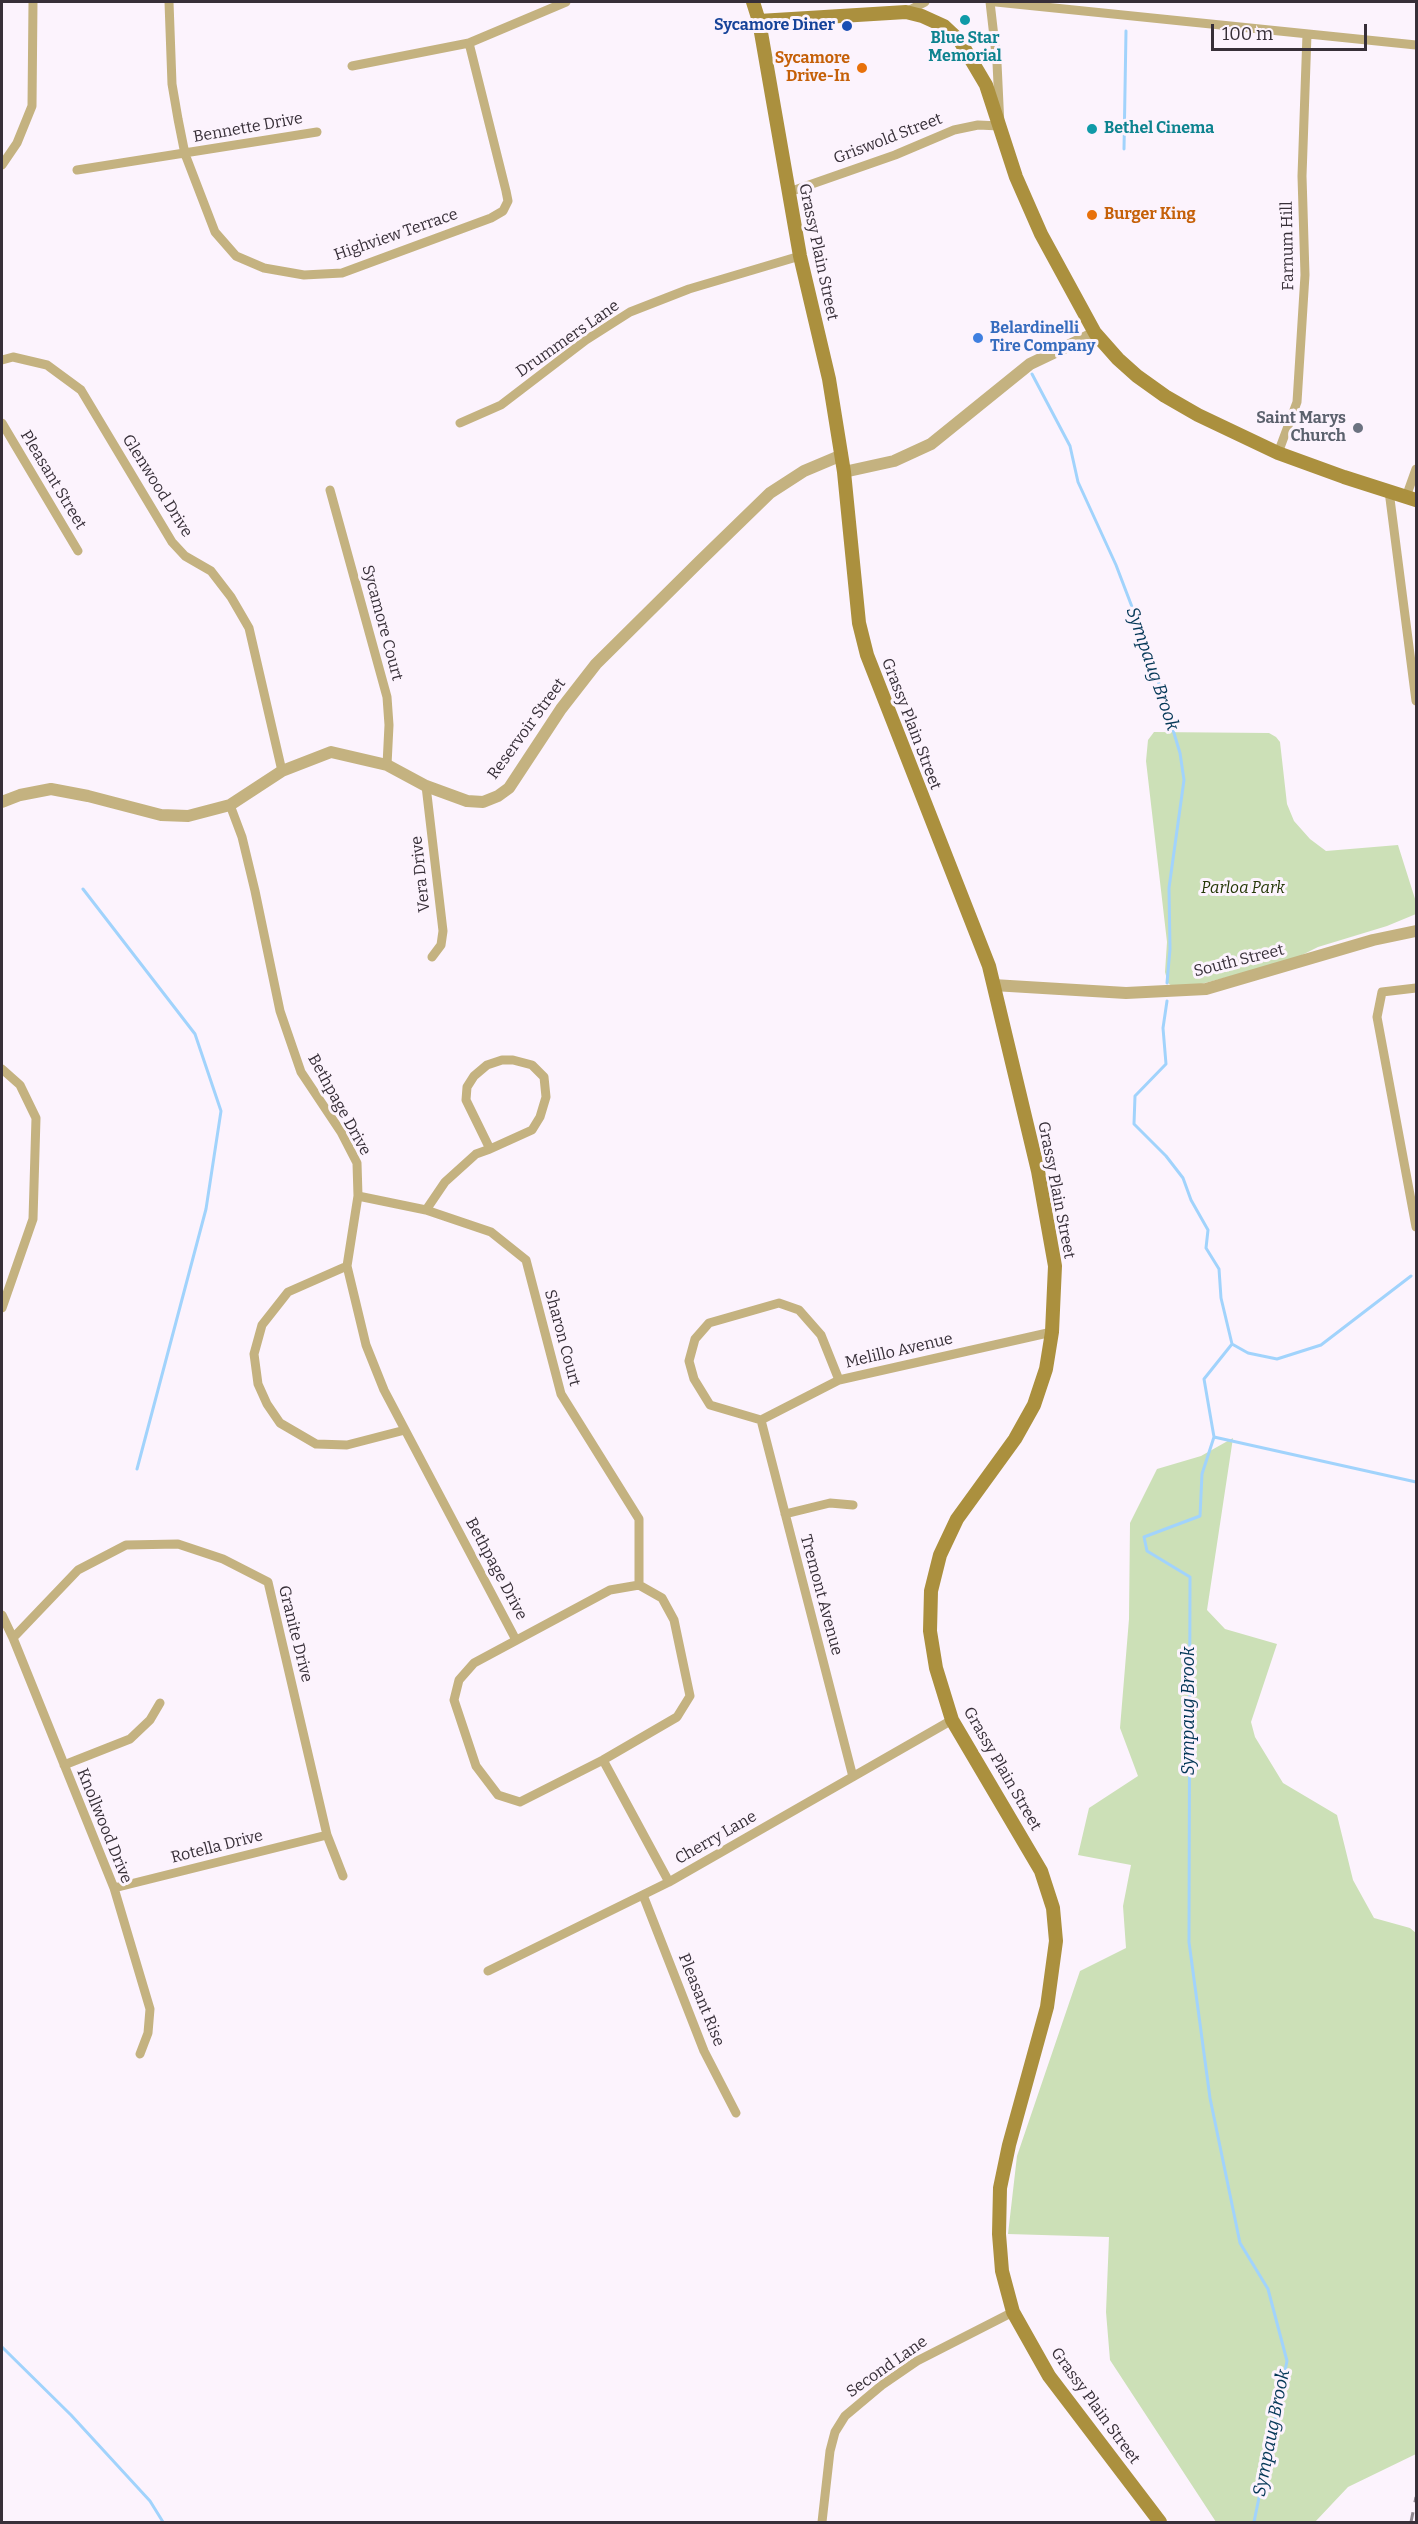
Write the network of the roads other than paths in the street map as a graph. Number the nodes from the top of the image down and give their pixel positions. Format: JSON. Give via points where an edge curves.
{"nodes":[{"id":1,"x":33,"y":2,"type":"edge"},
{"id":2,"x":169,"y":2,"type":"edge"},
{"id":3,"x":566,"y":2,"type":"edge"},
{"id":4,"x":753,"y":2,"type":"edge"},
{"id":5,"x":925,"y":2,"type":"edge"},
{"id":6,"x":990,"y":2,"type":"edge"},
{"id":7,"x":996,"y":2,"type":"edge"},
{"id":8,"x":1044,"y":4,"type":"edge"},
{"id":9,"x":906,"y":12,"type":"junction"},
{"id":10,"x":759,"y":21,"type":"junction"},
{"id":11,"x":1307,"y":34,"type":"junction"},
{"id":12,"x":469,"y":43,"type":"junction"},
{"id":13,"x":1416,"y":45,"type":"edge"},
{"id":14,"x":352,"y":66,"type":"dead end"},
{"id":15,"x":1000,"y":126,"type":"junction"},
{"id":16,"x":317,"y":132,"type":"dead end"},
{"id":17,"x":185,"y":154,"type":"junction"},
{"id":18,"x":2,"y":165,"type":"edge"},
{"id":19,"x":77,"y":170,"type":"dead end"},
{"id":20,"x":789,"y":192,"type":"junction"},
{"id":21,"x":800,"y":256,"type":"junction"},
{"id":22,"x":1095,"y":333,"type":"junction"},
{"id":23,"x":2,"y":360,"type":"edge"},
{"id":24,"x":2,"y":423,"type":"edge"},
{"id":25,"x":460,"y":423,"type":"dead end"},
{"id":26,"x":1278,"y":453,"type":"junction"},
{"id":27,"x":842,"y":455,"type":"junction"},
{"id":28,"x":1416,"y":469,"type":"edge"},
{"id":29,"x":844,"y":472,"type":"junction"},
{"id":30,"x":330,"y":490,"type":"dead end"},
{"id":31,"x":1389,"y":491,"type":"junction"},
{"id":32,"x":1411,"y":498,"type":"edge"},
{"id":33,"x":78,"y":551,"type":"dead end"},
{"id":34,"x":1416,"y":701,"type":"edge"},
{"id":35,"x":387,"y":765,"type":"junction"},
{"id":36,"x":282,"y":771,"type":"junction"},
{"id":37,"x":426,"y":786,"type":"junction"},
{"id":38,"x":2,"y":802,"type":"edge"},
{"id":39,"x":231,"y":805,"type":"junction"},
{"id":40,"x":1416,"y":931,"type":"edge"},
{"id":41,"x":432,"y":957,"type":"dead end"},
{"id":42,"x":993,"y":985,"type":"junction"},
{"id":43,"x":1416,"y":988,"type":"edge"},
{"id":44,"x":2,"y":1069,"type":"edge"},
{"id":45,"x":490,"y":1149,"type":"junction"},
{"id":46,"x":358,"y":1196,"type":"junction"},
{"id":47,"x":426,"y":1210,"type":"junction"},
{"id":48,"x":1416,"y":1227,"type":"edge"},
{"id":49,"x":347,"y":1266,"type":"junction"},
{"id":50,"x":2,"y":1308,"type":"edge"},
{"id":51,"x":1052,"y":1332,"type":"junction"},
{"id":52,"x":839,"y":1380,"type":"junction"},
{"id":53,"x":761,"y":1420,"type":"junction"},
{"id":54,"x":405,"y":1430,"type":"junction"},
{"id":55,"x":853,"y":1505,"type":"dead end"},
{"id":56,"x":785,"y":1514,"type":"junction"},
{"id":57,"x":639,"y":1586,"type":"junction"},
{"id":58,"x":2,"y":1615,"type":"edge"},
{"id":59,"x":14,"y":1638,"type":"junction"},
{"id":60,"x":516,"y":1640,"type":"junction"},
{"id":61,"x":160,"y":1703,"type":"dead end"},
{"id":62,"x":952,"y":1720,"type":"junction"},
{"id":63,"x":603,"y":1760,"type":"junction"},
{"id":64,"x":64,"y":1766,"type":"junction"},
{"id":65,"x":853,"y":1777,"type":"junction"},
{"id":66,"x":327,"y":1835,"type":"junction"},
{"id":67,"x":342,"y":1876,"type":"dead end"},
{"id":68,"x":669,"y":1882,"type":"junction"},
{"id":69,"x":114,"y":1888,"type":"junction"},
{"id":70,"x":643,"y":1895,"type":"junction"},
{"id":71,"x":488,"y":1971,"type":"dead end"},
{"id":72,"x":140,"y":2054,"type":"dead end"},
{"id":73,"x":736,"y":2113,"type":"dead end"},
{"id":74,"x":1013,"y":2312,"type":"junction"},
{"id":75,"x":822,"y":2523,"type":"edge"},
{"id":76,"x":1160,"y":2523,"type":"edge"}],
"edges":[{"from":1,"to":18,"type":"street","via":[[32,106],[17,143]]},
{"from":2,"to":17,"type":"street","name":"Highview Terrace","via":[[172,84]]},
{"from":3,"to":12,"type":"street"},
{"from":4,"to":10,"type":"main road","name":"Grassy Plain Street"},
{"from":5,"to":9,"type":"street"},
{"from":6,"to":15,"type":"street"},
{"from":7,"to":8,"type":"street"},
{"from":8,"to":11,"type":"street"},
{"from":9,"to":10,"type":"main road"},
{"from":9,"to":15,"type":"main road","via":[[944,26],[960,41],[986,85]]},
{"from":10,"to":20,"type":"main road","name":"Grassy Plain Street"},
{"from":11,"to":13,"type":"street"},
{"from":11,"to":26,"type":"street","name":"Farnum Hill","via":[[1302,176],[1305,275],[1297,402]]},
{"from":12,"to":14,"type":"street"},
{"from":12,"to":17,"type":"street","name":"Highview Terrace","via":[[508,201],[503,211],[491,218],[342,273],[304,275],[264,268],[237,256],[215,232]]},
{"from":15,"to":20,"type":"street","name":"Griswold Street","via":[[954,130]]},
{"from":15,"to":22,"type":"main road","via":[[1041,234]]},
{"from":16,"to":17,"type":"street","name":"Bennette Drive"},
{"from":17,"to":19,"type":"street","name":"Bennette Drive"},
{"from":20,"to":21,"type":"main road","name":"Grassy Plain Street"},
{"from":21,"to":25,"type":"street","name":"Drummers Lane","via":[[689,289],[630,312],[586,340],[501,405]]},
{"from":21,"to":27,"type":"main road","name":"Grassy Plain Street"},
{"from":22,"to":26,"type":"main road","via":[[1137,376],[1165,396]]},
{"from":22,"to":29,"type":"street","via":[[1030,364],[931,444],[894,460]]},
{"from":23,"to":36,"type":"street","name":"Glenwood Drive","via":[[13,357],[46,365],[81,390],[172,542],[185,556],[211,571],[231,597],[249,628]]},
{"from":24,"to":33,"type":"street","name":"Pleasant Street"},
{"from":26,"to":31,"type":"main road"},
{"from":27,"to":29,"type":"main road","name":"Grassy Plain Street"},
{"from":27,"to":37,"type":"street","name":"Reservoir Street","via":[[804,471],[770,493],[596,664],[509,788],[483,802],[467,801]]},
{"from":28,"to":32,"type":"street"},
{"from":29,"to":42,"type":"main road","name":"Grassy Plain Street","via":[[854,583],[867,655]]},
{"from":30,"to":35,"type":"street","name":"Sycamore Court","via":[[387,698]]},
{"from":31,"to":32,"type":"main road"},
{"from":31,"to":34,"type":"street"},
{"from":35,"to":36,"type":"street","name":"Reservoir Street","via":[[331,752]]},
{"from":35,"to":37,"type":"street","name":"Reservoir Street"},
{"from":36,"to":39,"type":"street","name":"Reservoir Street"},
{"from":37,"to":41,"type":"street","name":"Vera Drive","via":[[443,931],[441,945]]},
{"from":38,"to":39,"type":"street","name":"Reservoir Street","via":[[51,789],[161,815],[188,816]]},
{"from":39,"to":46,"type":"street","name":"Bethpage Drive","via":[[255,891],[280,1011],[301,1072],[357,1162]]},
{"from":40,"to":42,"type":"street","name":"South Street","via":[[1206,988],[1126,993]]},
{"from":42,"to":51,"type":"main road","name":"Grassy Plain Street","via":[[1048,1221],[1054,1266]]},
{"from":43,"to":48,"type":"street","via":[[1382,992],[1377,1017]]},
{"from":44,"to":50,"type":"street","via":[[20,1085],[36,1118],[33,1219]]},
{"from":45,"to":45,"type":"street","via":[[532,1130],[540,1117],[546,1097],[544,1077],[532,1065],[513,1059],[487,1065],[467,1087],[466,1100]]},
{"from":45,"to":47,"type":"street","via":[[476,1155],[445,1182]]},
{"from":46,"to":47,"type":"street","name":"Sharon Court"},
{"from":46,"to":49,"type":"street","name":"Bethpage Drive"},
{"from":47,"to":57,"type":"street","name":"Sharon Court","via":[[490,1232],[526,1260],[561,1394],[639,1519]]},
{"from":49,"to":54,"type":"street","name":"Bethpage Drive","via":[[366,1345]]},
{"from":49,"to":54,"type":"street","via":[[288,1292],[262,1325],[254,1354],[258,1384],[280,1423],[316,1444],[347,1445]]},
{"from":51,"to":52,"type":"street","name":"Melillo Avenue"},
{"from":51,"to":62,"type":"main road","name":"Grassy Plain Street","via":[[1034,1405],[1015,1439],[957,1520],[940,1555],[931,1591],[930,1631],[936,1668]]},
{"from":52,"to":53,"type":"street","name":"Melillo Avenue"},
{"from":52,"to":53,"type":"street","via":[[821,1335],[799,1310],[779,1303],[709,1323],[695,1339],[689,1361],[694,1379],[710,1406]]},
{"from":53,"to":56,"type":"street","name":"Tremont Avenue"},
{"from":54,"to":60,"type":"street","name":"Bethpage Drive"},
{"from":55,"to":56,"type":"street","via":[[830,1503]]},
{"from":56,"to":65,"type":"street","name":"Tremont Avenue"},
{"from":57,"to":60,"type":"street","via":[[610,1590]]},
{"from":57,"to":63,"type":"street","via":[[662,1598],[674,1620],[690,1696],[677,1717]]},
{"from":58,"to":59,"type":"street","name":"Knollwood Drive"},
{"from":59,"to":64,"type":"street","name":"Knollwood Drive"},
{"from":59,"to":66,"type":"street","name":"Granite Drive","via":[[78,1570],[126,1545],[178,1544],[223,1559],[268,1582]]},
{"from":60,"to":63,"type":"street","via":[[474,1663],[459,1680],[454,1700],[476,1766],[498,1795],[520,1802]]},
{"from":61,"to":64,"type":"street","via":[[150,1720],[130,1738]]},
{"from":62,"to":65,"type":"street","name":"Cherry Lane"},
{"from":62,"to":74,"type":"main road","name":"Grassy Plain Street","via":[[1041,1871],[1053,1908],[1056,1941],[1047,2007],[1000,2188],[1002,2271]]},
{"from":63,"to":68,"type":"street"},
{"from":64,"to":69,"type":"street","name":"Knollwood Drive"},
{"from":65,"to":68,"type":"street","name":"Cherry Lane"},
{"from":66,"to":67,"type":"street","name":"Granite Drive"},
{"from":66,"to":69,"type":"street","name":"Rotella Drive"},
{"from":68,"to":70,"type":"street","name":"Cherry Lane"},
{"from":69,"to":72,"type":"street","name":"Knollwood Drive","via":[[150,2009],[148,2033]]},
{"from":70,"to":71,"type":"street","name":"Cherry Lane"},
{"from":70,"to":73,"type":"street","name":"Pleasant Rise","via":[[704,2051]]},
{"from":74,"to":75,"type":"street","name":"Second Lane","via":[[917,2361],[845,2416],[830,2451]]},
{"from":74,"to":76,"type":"main road","name":"Grassy Plain Street","via":[[1049,2376]]}]}
